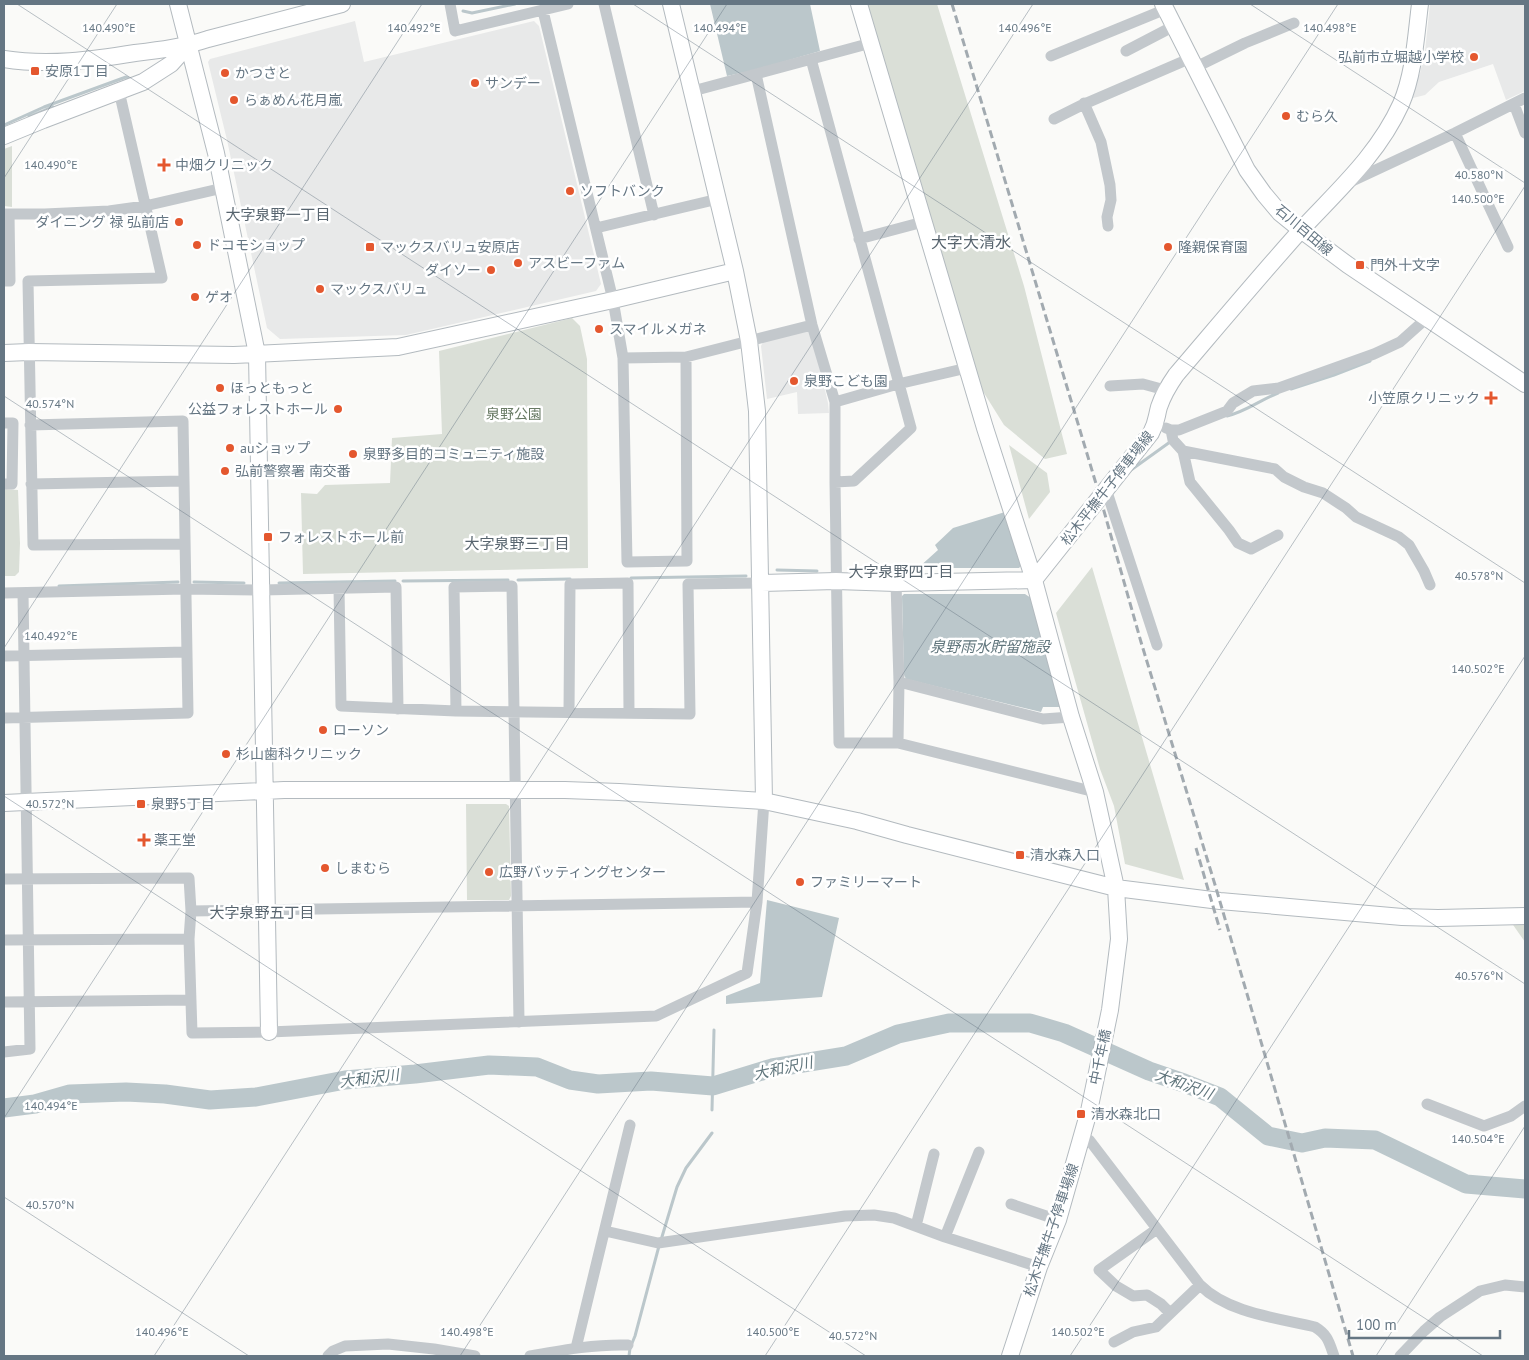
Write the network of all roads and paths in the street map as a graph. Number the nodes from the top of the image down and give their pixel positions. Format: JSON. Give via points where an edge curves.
{"nodes":[{"id":1,"x":178,"y":4,"type":"edge"},
{"id":2,"x":342,"y":4,"type":"edge"},
{"id":3,"x":450,"y":4,"type":"edge"},
{"id":4,"x":568,"y":4,"type":"edge"},
{"id":5,"x":604,"y":4,"type":"edge"},
{"id":6,"x":671,"y":4,"type":"edge"},
{"id":7,"x":859,"y":4,"type":"edge"},
{"id":8,"x":1420,"y":4,"type":"edge"},
{"id":9,"x":1164,"y":7,"type":"edge"},
{"id":10,"x":543,"y":11,"type":"junction"},
{"id":11,"x":1294,"y":23,"type":"dead end"},
{"id":12,"x":1174,"y":26,"type":"junction"},
{"id":13,"x":871,"y":43,"type":"junction"},
{"id":14,"x":188,"y":46,"type":"junction"},
{"id":15,"x":1126,"y":51,"type":"dead end"},
{"id":16,"x":1051,"y":56,"type":"dead end"},
{"id":17,"x":4,"y":59,"type":"edge"},
{"id":18,"x":811,"y":59,"type":"junction"},
{"id":19,"x":1193,"y":62,"type":"junction"},
{"id":20,"x":756,"y":74,"type":"junction"},
{"id":21,"x":120,"y":91,"type":"junction"},
{"id":22,"x":692,"y":91,"type":"junction"},
{"id":23,"x":1525,"y":98,"type":"edge"},
{"id":24,"x":1084,"y":103,"type":"junction"},
{"id":25,"x":1514,"y":104,"type":"junction"},
{"id":26,"x":1054,"y":119,"type":"dead end"},
{"id":27,"x":1455,"y":133,"type":"junction"},
{"id":28,"x":1525,"y":133,"type":"edge"},
{"id":29,"x":4,"y":136,"type":"edge"},
{"id":30,"x":1346,"y":184,"type":"junction"},
{"id":31,"x":223,"y":188,"type":"junction"},
{"id":32,"x":718,"y":199,"type":"junction"},
{"id":33,"x":146,"y":206,"type":"junction"},
{"id":34,"x":6,"y":214,"type":"edge"},
{"id":35,"x":654,"y":215,"type":"junction"},
{"id":36,"x":923,"y":222,"type":"junction"},
{"id":37,"x":1108,"y":226,"type":"dead end"},
{"id":38,"x":596,"y":228,"type":"junction"},
{"id":39,"x":1301,"y":230,"type":"junction"},
{"id":40,"x":859,"y":239,"type":"junction"},
{"id":41,"x":1508,"y":247,"type":"dead end"},
{"id":42,"x":735,"y":271,"type":"junction"},
{"id":43,"x":4,"y":281,"type":"edge"},
{"id":44,"x":613,"y":300,"type":"junction"},
{"id":45,"x":1428,"y":318,"type":"junction"},
{"id":46,"x":812,"y":325,"type":"junction"},
{"id":47,"x":750,"y":341,"type":"junction"},
{"id":48,"x":29,"y":352,"type":"junction"},
{"id":49,"x":4,"y":353,"type":"edge"},
{"id":50,"x":257,"y":354,"type":"junction"},
{"id":51,"x":686,"y":357,"type":"junction"},
{"id":52,"x":623,"y":358,"type":"junction"},
{"id":53,"x":967,"y":368,"type":"junction"},
{"id":54,"x":1525,"y":383,"type":"edge"},
{"id":55,"x":898,"y":384,"type":"junction"},
{"id":56,"x":1110,"y":386,"type":"dead end"},
{"id":57,"x":1165,"y":390,"type":"junction"},
{"id":58,"x":835,"y":402,"type":"junction"},
{"id":59,"x":4,"y":423,"type":"edge"},
{"id":60,"x":30,"y":425,"type":"junction"},
{"id":61,"x":1164,"y":427,"type":"junction"},
{"id":62,"x":1183,"y":451,"type":"junction"},
{"id":63,"x":183,"y":481,"type":"junction"},
{"id":64,"x":834,"y":482,"type":"junction"},
{"id":65,"x":4,"y":484,"type":"edge"},
{"id":66,"x":31,"y":484,"type":"junction"},
{"id":67,"x":1106,"y":488,"type":"junction"},
{"id":68,"x":1278,"y":536,"type":"dead end"},
{"id":69,"x":184,"y":544,"type":"junction"},
{"id":70,"x":1034,"y":580,"type":"junction"},
{"id":71,"x":836,"y":581,"type":"junction"},
{"id":72,"x":760,"y":583,"type":"junction"},
{"id":73,"x":896,"y":583,"type":"junction"},
{"id":74,"x":1430,"y":585,"type":"dead end"},
{"id":75,"x":185,"y":588,"type":"junction"},
{"id":76,"x":339,"y":588,"type":"junction"},
{"id":77,"x":262,"y":590,"type":"junction"},
{"id":78,"x":4,"y":593,"type":"edge"},
{"id":79,"x":23,"y":593,"type":"junction"},
{"id":80,"x":1157,"y":645,"type":"dead end"},
{"id":81,"x":186,"y":652,"type":"junction"},
{"id":82,"x":24,"y":655,"type":"junction"},
{"id":83,"x":4,"y":656,"type":"edge"},
{"id":84,"x":899,"y":682,"type":"junction"},
{"id":85,"x":398,"y":709,"type":"junction"},
{"id":86,"x":456,"y":710,"type":"junction"},
{"id":87,"x":514,"y":712,"type":"junction"},
{"id":88,"x":569,"y":712,"type":"junction"},
{"id":89,"x":629,"y":714,"type":"junction"},
{"id":90,"x":1071,"y":717,"type":"junction"},
{"id":91,"x":4,"y":718,"type":"edge"},
{"id":92,"x":25,"y":718,"type":"junction"},
{"id":93,"x":898,"y":743,"type":"junction"},
{"id":94,"x":515,"y":789,"type":"junction"},
{"id":95,"x":264,"y":790,"type":"junction"},
{"id":96,"x":1095,"y":792,"type":"junction"},
{"id":97,"x":764,"y":801,"type":"junction"},
{"id":98,"x":4,"y":803,"type":"edge"},
{"id":99,"x":26,"y":803,"type":"junction"},
{"id":100,"x":4,"y":879,"type":"edge"},
{"id":101,"x":28,"y":879,"type":"junction"},
{"id":102,"x":1116,"y":888,"type":"junction"},
{"id":103,"x":757,"y":902,"type":"junction"},
{"id":104,"x":516,"y":907,"type":"junction"},
{"id":105,"x":267,"y":909,"type":"junction"},
{"id":106,"x":190,"y":911,"type":"junction"},
{"id":107,"x":1525,"y":916,"type":"edge"},
{"id":108,"x":28,"y":939,"type":"junction"},
{"id":109,"x":189,"y":939,"type":"junction"},
{"id":110,"x":4,"y":940,"type":"edge"},
{"id":111,"x":191,"y":1000,"type":"junction"},
{"id":112,"x":4,"y":1002,"type":"edge"},
{"id":113,"x":28,"y":1002,"type":"junction"},
{"id":114,"x":519,"y":1022,"type":"junction"},
{"id":115,"x":269,"y":1032,"type":"junction"},
{"id":116,"x":4,"y":1052,"type":"edge"},
{"id":117,"x":1090,"y":1103,"type":"joint"},
{"id":118,"x":1427,"y":1104,"type":"dead end"},
{"id":119,"x":1525,"y":1106,"type":"edge"},
{"id":120,"x":630,"y":1125,"type":"dead end"},
{"id":121,"x":1082,"y":1135,"type":"junction"},
{"id":122,"x":978,"y":1152,"type":"dead end"},
{"id":123,"x":934,"y":1154,"type":"dead end"},
{"id":124,"x":1011,"y":1204,"type":"dead end"},
{"id":125,"x":1058,"y":1220,"type":"junction"},
{"id":126,"x":916,"y":1226,"type":"junction"},
{"id":127,"x":1157,"y":1229,"type":"junction"},
{"id":128,"x":605,"y":1231,"type":"junction"},
{"id":129,"x":944,"y":1236,"type":"junction"},
{"id":130,"x":1039,"y":1267,"type":"junction"},
{"id":131,"x":1200,"y":1284,"type":"junction"},
{"id":132,"x":1525,"y":1287,"type":"edge"},
{"id":133,"x":1170,"y":1313,"type":"junction"},
{"id":134,"x":1114,"y":1342,"type":"dead end"},
{"id":135,"x":628,"y":1345,"type":"dead end"},
{"id":136,"x":576,"y":1348,"type":"junction"},
{"id":137,"x":328,"y":1356,"type":"edge"},
{"id":138,"x":475,"y":1356,"type":"edge"},
{"id":139,"x":530,"y":1356,"type":"edge"},
{"id":140,"x":1010,"y":1356,"type":"edge"},
{"id":141,"x":1334,"y":1356,"type":"edge"},
{"id":142,"x":1400,"y":1356,"type":"edge"}],
"edges":[{"from":1,"to":14,"type":"street"},
{"from":2,"to":14,"type":"street"},
{"from":3,"to":10,"type":"street","via":[[455,31]]},
{"from":4,"to":10,"type":"street"},
{"from":5,"to":35,"type":"street"},
{"from":6,"to":22,"type":"street"},
{"from":7,"to":13,"type":"street"},
{"from":8,"to":30,"type":"street","name":"松木平撫牛子停車場線","via":[[1415,47],[1401,103],[1363,164]]},
{"from":9,"to":12,"type":"street","name":"石川百田線"},
{"from":9,"to":16,"type":"street","via":[[1067,45]]},
{"from":10,"to":38,"type":"street"},
{"from":11,"to":19,"type":"street"},
{"from":12,"to":15,"type":"street"},
{"from":12,"to":19,"type":"street","name":"石川百田線"},
{"from":13,"to":18,"type":"street"},
{"from":13,"to":36,"type":"street"},
{"from":14,"to":17,"type":"street","via":[[77,61]]},
{"from":14,"to":21,"type":"street","via":[[166,67],[143,82]]},
{"from":14,"to":31,"type":"street"},
{"from":18,"to":20,"type":"street"},
{"from":18,"to":40,"type":"street"},
{"from":19,"to":24,"type":"street"},
{"from":19,"to":39,"type":"street","name":"石川百田線","via":[[1247,170],[1280,212]]},
{"from":20,"to":22,"type":"street"},
{"from":20,"to":46,"type":"street"},
{"from":21,"to":29,"type":"street"},
{"from":21,"to":33,"type":"street"},
{"from":22,"to":32,"type":"street"},
{"from":23,"to":25,"type":"street"},
{"from":24,"to":26,"type":"street"},
{"from":24,"to":37,"type":"street","via":[[1102,142],[1110,185]]},
{"from":25,"to":27,"type":"street"},
{"from":25,"to":28,"type":"street"},
{"from":27,"to":30,"type":"street"},
{"from":27,"to":41,"type":"street"},
{"from":30,"to":39,"type":"street","name":"松木平撫牛子停車場線"},
{"from":31,"to":33,"type":"street"},
{"from":31,"to":50,"type":"street"},
{"from":32,"to":35,"type":"street"},
{"from":32,"to":42,"type":"street"},
{"from":33,"to":34,"type":"street","via":[[109,211]]},
{"from":33,"to":48,"type":"street","via":[[162,278],[28,281]]},
{"from":34,"to":43,"type":"street","via":[[10,281]]},
{"from":35,"to":38,"type":"street"},
{"from":36,"to":40,"type":"street"},
{"from":36,"to":53,"type":"street"},
{"from":38,"to":44,"type":"street"},
{"from":39,"to":45,"type":"street","name":"石川百田線"},
{"from":39,"to":57,"type":"street","name":"松木平撫牛子停車場線"},
{"from":40,"to":55,"type":"street"},
{"from":42,"to":44,"type":"street"},
{"from":42,"to":47,"type":"street"},
{"from":44,"to":50,"type":"street","via":[[398,347]]},
{"from":44,"to":52,"type":"street"},
{"from":45,"to":54,"type":"street","name":"石川百田線"},
{"from":45,"to":61,"type":"street","via":[[1400,342],[1374,354],[1279,388],[1253,391],[1233,403],[1227,411],[1179,430]]},
{"from":46,"to":47,"type":"street"},
{"from":46,"to":58,"type":"street"},
{"from":47,"to":51,"type":"street"},
{"from":47,"to":72,"type":"street","via":[[757,411]]},
{"from":48,"to":49,"type":"street"},
{"from":48,"to":50,"type":"street"},
{"from":48,"to":60,"type":"street"},
{"from":50,"to":77,"type":"street"},
{"from":51,"to":52,"type":"street"},
{"from":51,"to":52,"type":"street","via":[[687,561],[627,562]]},
{"from":53,"to":55,"type":"street"},
{"from":53,"to":70,"type":"street"},
{"from":55,"to":58,"type":"street"},
{"from":55,"to":64,"type":"street","via":[[911,428],[854,481]]},
{"from":56,"to":57,"type":"street","via":[[1143,384]]},
{"from":57,"to":61,"type":"street","name":"松木平撫牛子停車場線","via":[[1159,406]]},
{"from":58,"to":64,"type":"street"},
{"from":59,"to":65,"type":"street","via":[[13,423],[12,484]]},
{"from":60,"to":63,"type":"street","via":[[183,421]]},
{"from":60,"to":66,"type":"street"},
{"from":61,"to":62,"type":"street"},
{"from":61,"to":67,"type":"street","name":"松木平撫牛子停車場線","via":[[1151,433]]},
{"from":62,"to":68,"type":"street","via":[[1190,482],[1238,543],[1251,550]]},
{"from":62,"to":74,"type":"street","via":[[1275,469],[1304,487],[1324,493],[1356,516],[1409,545]]},
{"from":63,"to":66,"type":"street"},
{"from":63,"to":69,"type":"street"},
{"from":64,"to":71,"type":"street"},
{"from":66,"to":69,"type":"street","via":[[33,545]]},
{"from":67,"to":70,"type":"street","name":"松木平撫牛子停車場線"},
{"from":67,"to":80,"type":"street"},
{"from":69,"to":75,"type":"street"},
{"from":70,"to":73,"type":"street"},
{"from":70,"to":90,"type":"street"},
{"from":71,"to":72,"type":"street"},
{"from":71,"to":73,"type":"street"},
{"from":71,"to":93,"type":"street","via":[[838,743]]},
{"from":72,"to":89,"type":"street","via":[[688,584],[690,714]]},
{"from":72,"to":97,"type":"street"},
{"from":73,"to":84,"type":"street"},
{"from":75,"to":77,"type":"street"},
{"from":75,"to":79,"type":"street"},
{"from":75,"to":81,"type":"street"},
{"from":76,"to":77,"type":"street"},
{"from":76,"to":85,"type":"street","via":[[341,706]]},
{"from":76,"to":85,"type":"street","via":[[396,587]]},
{"from":77,"to":95,"type":"street"},
{"from":78,"to":79,"type":"street"},
{"from":79,"to":82,"type":"street"},
{"from":81,"to":82,"type":"street"},
{"from":81,"to":92,"type":"street","via":[[188,713]]},
{"from":82,"to":83,"type":"street"},
{"from":82,"to":92,"type":"street"},
{"from":84,"to":90,"type":"street","via":[[1043,719]]},
{"from":84,"to":93,"type":"street"},
{"from":85,"to":86,"type":"street"},
{"from":86,"to":87,"type":"street"},
{"from":86,"to":87,"type":"street","via":[[454,586],[512,586]]},
{"from":87,"to":88,"type":"street"},
{"from":87,"to":94,"type":"street"},
{"from":88,"to":89,"type":"street"},
{"from":88,"to":89,"type":"street","via":[[570,584],[628,583]]},
{"from":90,"to":96,"type":"street"},
{"from":91,"to":92,"type":"street"},
{"from":92,"to":99,"type":"street"},
{"from":93,"to":96,"type":"street"},
{"from":94,"to":95,"type":"street"},
{"from":94,"to":97,"type":"street"},
{"from":94,"to":104,"type":"street"},
{"from":95,"to":99,"type":"street"},
{"from":95,"to":105,"type":"street"},
{"from":96,"to":102,"type":"street"},
{"from":97,"to":102,"type":"street","via":[[857,821]]},
{"from":97,"to":103,"type":"street"},
{"from":98,"to":99,"type":"street"},
{"from":99,"to":101,"type":"street"},
{"from":100,"to":101,"type":"street"},
{"from":101,"to":106,"type":"street","via":[[189,878]]},
{"from":101,"to":108,"type":"street"},
{"from":102,"to":107,"type":"street","via":[[1402,917]]},
{"from":102,"to":117,"type":"street","name":"中千年橋","via":[[1119,939],[1110,1010]]},
{"from":103,"to":104,"type":"street"},
{"from":103,"to":114,"type":"street","via":[[747,973],[656,1016]]},
{"from":104,"to":105,"type":"street"},
{"from":104,"to":114,"type":"street"},
{"from":105,"to":106,"type":"street"},
{"from":105,"to":115,"type":"street"},
{"from":106,"to":109,"type":"street"},
{"from":108,"to":109,"type":"street"},
{"from":108,"to":110,"type":"street"},
{"from":108,"to":113,"type":"street"},
{"from":109,"to":111,"type":"street"},
{"from":111,"to":113,"type":"street"},
{"from":111,"to":115,"type":"street","via":[[192,1033]]},
{"from":112,"to":113,"type":"street"},
{"from":113,"to":116,"type":"street","via":[[30,1049]]},
{"from":114,"to":115,"type":"street"},
{"from":117,"to":121,"type":"street","name":"松木平撫牛子停車場線"},
{"from":118,"to":119,"type":"street","via":[[1484,1126],[1511,1116]]},
{"from":120,"to":128,"type":"street"},
{"from":121,"to":125,"type":"street","name":"松木平撫牛子停車場線"},
{"from":121,"to":127,"type":"street","via":[[1090,1141]]},
{"from":122,"to":129,"type":"street"},
{"from":123,"to":126,"type":"street"},
{"from":124,"to":125,"type":"street"},
{"from":125,"to":130,"type":"street","name":"松木平撫牛子停車場線"},
{"from":126,"to":128,"type":"street","via":[[874,1215],[845,1216],[661,1243]]},
{"from":126,"to":129,"type":"street"},
{"from":127,"to":131,"type":"street"},
{"from":127,"to":133,"type":"street","via":[[1099,1270],[1116,1286],[1133,1296],[1147,1295]]},
{"from":128,"to":136,"type":"street"},
{"from":129,"to":130,"type":"street"},
{"from":130,"to":140,"type":"street","name":"松木平撫牛子停車場線"},
{"from":131,"to":133,"type":"street"},
{"from":131,"to":141,"type":"street","via":[[1236,1308],[1315,1327],[1328,1338]]},
{"from":132,"to":142,"type":"street","via":[[1505,1286],[1480,1291],[1435,1322]]},
{"from":133,"to":134,"type":"street","via":[[1156,1327],[1134,1332]]},
{"from":135,"to":136,"type":"street"},
{"from":136,"to":139,"type":"street"},
{"from":137,"to":138,"type":"street","via":[[345,1346],[388,1344]]}]}
